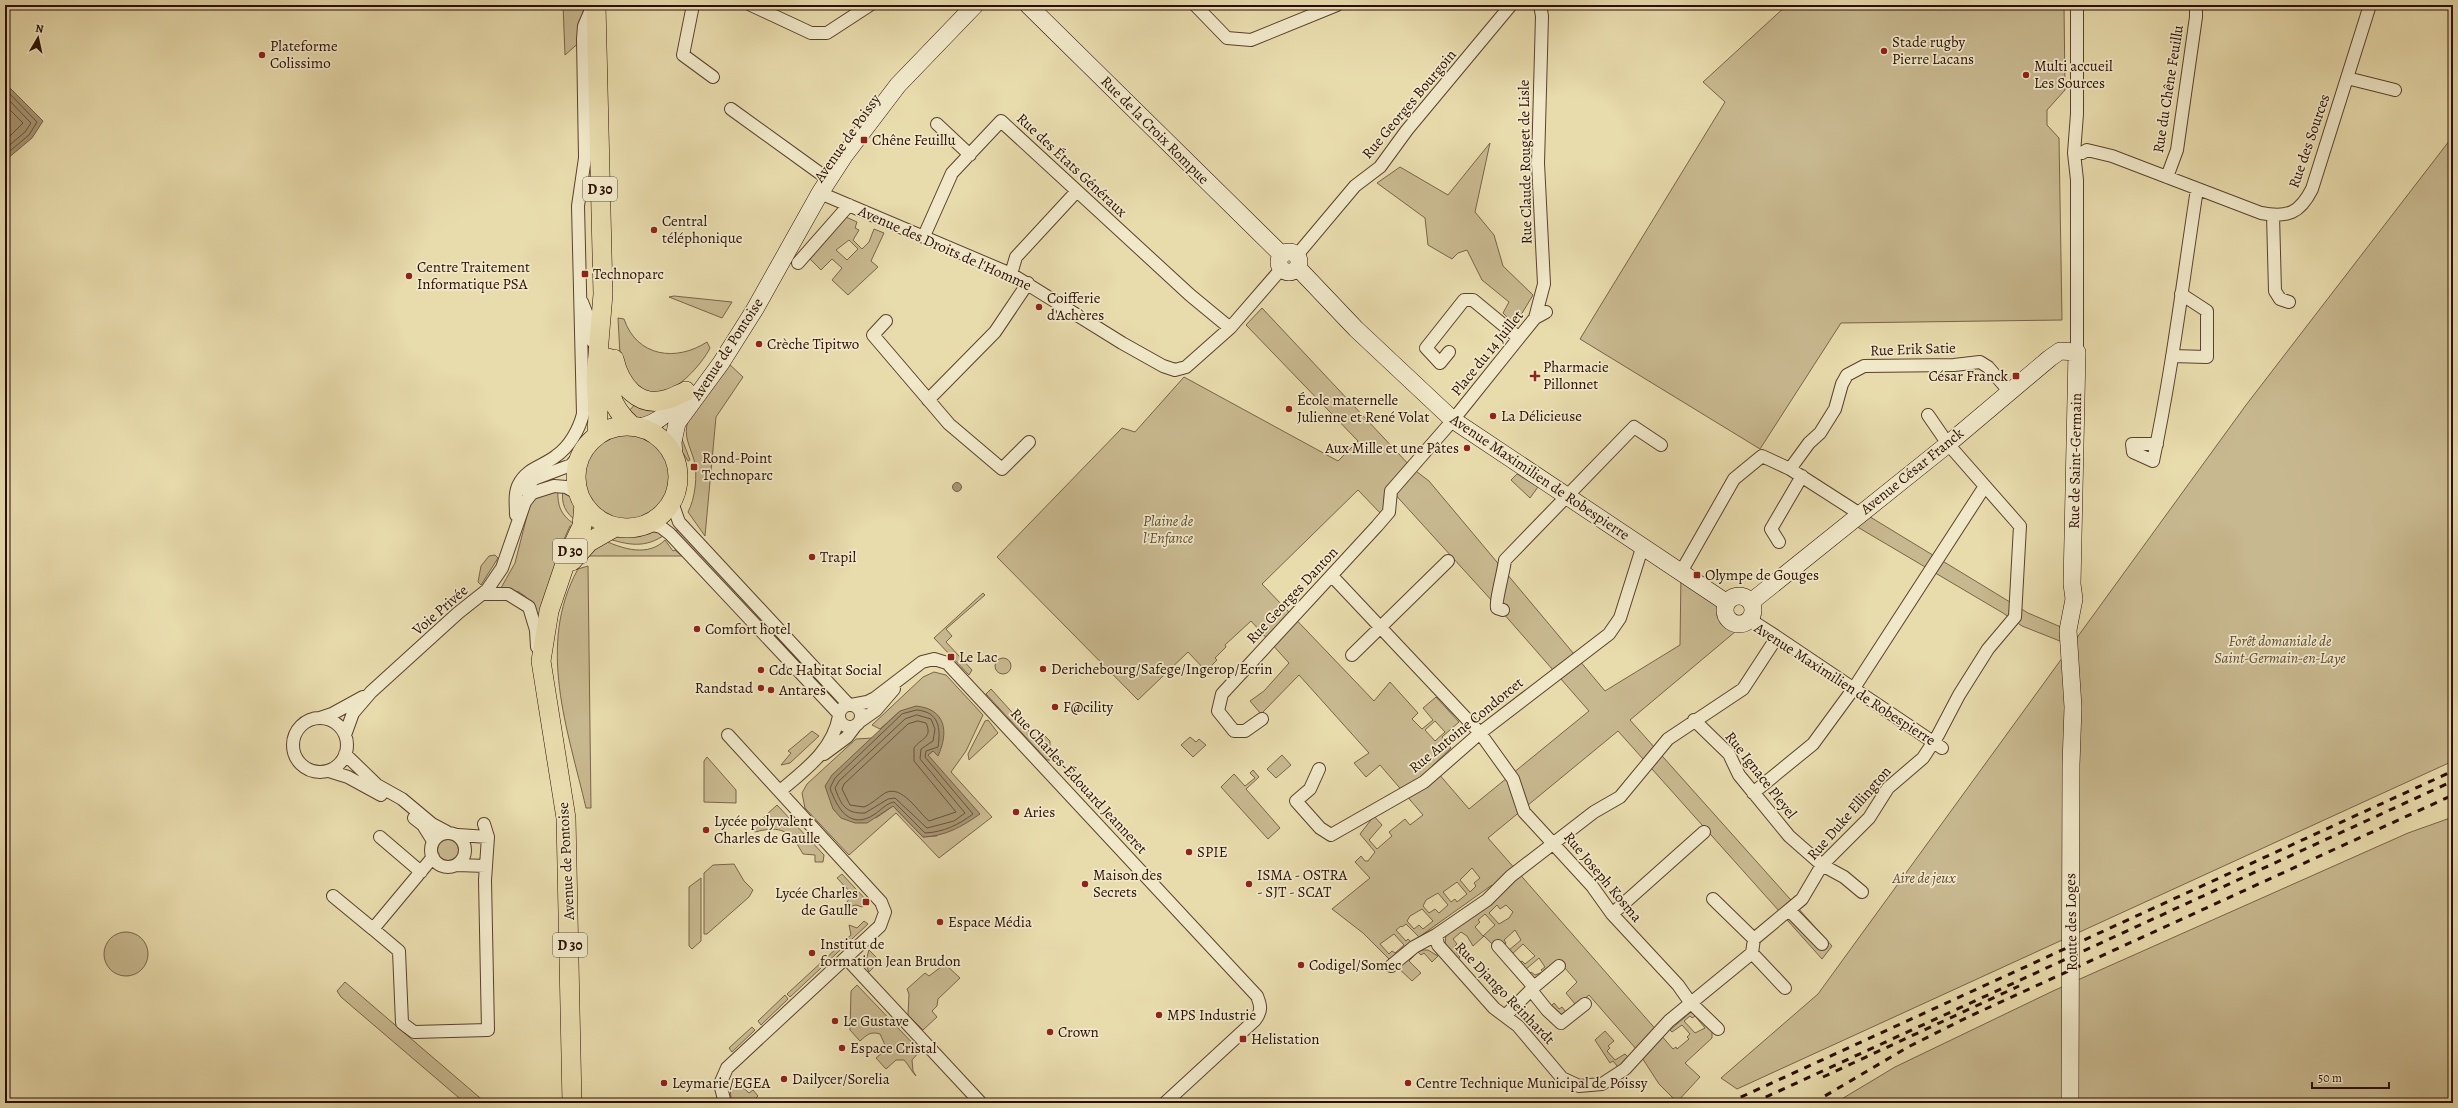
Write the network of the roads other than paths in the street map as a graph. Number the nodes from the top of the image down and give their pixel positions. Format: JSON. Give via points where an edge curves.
{"nodes":[{"id":1,"x":593,"y":5,"type":"edge"},
{"id":2,"x":596,"y":5,"type":"edge"},
{"id":3,"x":692,"y":5,"type":"edge"},
{"id":4,"x":752,"y":5,"type":"edge"},
{"id":5,"x":870,"y":5,"type":"edge"},
{"id":6,"x":962,"y":5,"type":"edge"},
{"id":7,"x":975,"y":5,"type":"edge"},
{"id":8,"x":1028,"y":5,"type":"edge"},
{"id":9,"x":1195,"y":5,"type":"edge"},
{"id":10,"x":1337,"y":5,"type":"edge"},
{"id":11,"x":1511,"y":5,"type":"edge"},
{"id":12,"x":1540,"y":5,"type":"edge"},
{"id":13,"x":2077,"y":5,"type":"edge"},
{"id":14,"x":2196,"y":5,"type":"edge"},
{"id":15,"x":2370,"y":5,"type":"edge"},
{"id":16,"x":713,"y":77,"type":"dead end"},
{"id":17,"x":2347,"y":78,"type":"junction"},
{"id":18,"x":2395,"y":90,"type":"dead end"},
{"id":19,"x":731,"y":109,"type":"dead end"},
{"id":20,"x":937,"y":124,"type":"dead end"},
{"id":21,"x":2078,"y":153,"type":"junction"},
{"id":22,"x":970,"y":154,"type":"junction"},
{"id":23,"x":821,"y":174,"type":"junction"},
{"id":24,"x":2167,"y":177,"type":"junction"},
{"id":25,"x":2198,"y":189,"type":"junction"},
{"id":26,"x":816,"y":190,"type":"junction"},
{"id":27,"x":1076,"y":191,"type":"junction"},
{"id":28,"x":849,"y":205,"type":"junction"},
{"id":29,"x":2273,"y":215,"type":"junction"},
{"id":30,"x":924,"y":236,"type":"junction"},
{"id":31,"x":792,"y":244,"type":"joint"},
{"id":32,"x":1290,"y":261,"type":"junction"},
{"id":33,"x":798,"y":263,"type":"dead end"},
{"id":34,"x":1011,"y":274,"type":"junction"},
{"id":35,"x":1028,"y":283,"type":"junction"},
{"id":36,"x":762,"y":292,"type":"junction"},
{"id":37,"x":603,"y":294,"type":"junction"},
{"id":38,"x":2181,"y":294,"type":"junction"},
{"id":39,"x":579,"y":298,"type":"junction"},
{"id":40,"x":2289,"y":302,"type":"dead end"},
{"id":41,"x":1546,"y":312,"type":"dead end"},
{"id":42,"x":1535,"y":318,"type":"junction"},
{"id":43,"x":886,"y":321,"type":"dead end"},
{"id":44,"x":1230,"y":328,"type":"junction"},
{"id":45,"x":609,"y":338,"type":"junction"},
{"id":46,"x":1519,"y":338,"type":"junction"},
{"id":47,"x":1450,"y":352,"type":"dead end"},
{"id":48,"x":2077,"y":352,"type":"junction"},
{"id":49,"x":2172,"y":356,"type":"junction"},
{"id":50,"x":1179,"y":370,"type":"joint"},
{"id":51,"x":596,"y":371,"type":"junction"},
{"id":52,"x":2008,"y":391,"type":"junction"},
{"id":53,"x":685,"y":392,"type":"junction"},
{"id":54,"x":928,"y":400,"type":"junction"},
{"id":55,"x":1928,"y":415,"type":"dead end"},
{"id":56,"x":1453,"y":420,"type":"junction"},
{"id":57,"x":635,"y":426,"type":"junction"},
{"id":58,"x":597,"y":435,"type":"junction"},
{"id":59,"x":1029,"y":442,"type":"dead end"},
{"id":60,"x":1948,"y":444,"type":"junction"},
{"id":61,"x":2156,"y":444,"type":"junction"},
{"id":62,"x":1661,"y":445,"type":"dead end"},
{"id":63,"x":582,"y":453,"type":"junction"},
{"id":64,"x":674,"y":456,"type":"junction"},
{"id":65,"x":1790,"y":469,"type":"junction"},
{"id":66,"x":1802,"y":476,"type":"junction"},
{"id":67,"x":1985,"y":486,"type":"junction"},
{"id":68,"x":1391,"y":491,"type":"joint"},
{"id":69,"x":1567,"y":496,"type":"junction"},
{"id":70,"x":674,"y":498,"type":"junction"},
{"id":71,"x":581,"y":499,"type":"junction"},
{"id":72,"x":516,"y":514,"type":"junction"},
{"id":73,"x":1860,"y":514,"type":"junction"},
{"id":74,"x":647,"y":524,"type":"junction"},
{"id":75,"x":615,"y":527,"type":"junction"},
{"id":76,"x":513,"y":538,"type":"junction"},
{"id":77,"x":1779,"y":542,"type":"dead end"},
{"id":78,"x":1643,"y":545,"type":"junction"},
{"id":79,"x":1448,"y":561,"type":"dead end"},
{"id":80,"x":1681,"y":572,"type":"junction"},
{"id":81,"x":1332,"y":576,"type":"junction"},
{"id":82,"x":482,"y":594,"type":"junction"},
{"id":83,"x":553,"y":598,"type":"junction"},
{"id":84,"x":1751,"y":602,"type":"junction"},
{"id":85,"x":1727,"y":603,"type":"junction"},
{"id":86,"x":1503,"y":610,"type":"dead end"},
{"id":87,"x":1748,"y":621,"type":"junction"},
{"id":88,"x":1380,"y":626,"type":"junction"},
{"id":89,"x":1777,"y":637,"type":"junction"},
{"id":90,"x":1352,"y":654,"type":"dead end"},
{"id":91,"x":540,"y":661,"type":"junction"},
{"id":92,"x":898,"y":683,"type":"junction"},
{"id":93,"x":1854,"y":688,"type":"junction"},
{"id":94,"x":371,"y":692,"type":"junction"},
{"id":95,"x":850,"y":705,"type":"junction"},
{"id":96,"x":839,"y":715,"type":"junction"},
{"id":97,"x":320,"y":718,"type":"junction"},
{"id":98,"x":1262,"y":719,"type":"dead end"},
{"id":99,"x":1694,"y":720,"type":"junction"},
{"id":100,"x":858,"y":724,"type":"junction"},
{"id":101,"x":1480,"y":733,"type":"junction"},
{"id":102,"x":345,"y":735,"type":"junction"},
{"id":103,"x":728,"y":735,"type":"dead end"},
{"id":104,"x":2073,"y":740,"type":"joint"},
{"id":105,"x":1938,"y":745,"type":"junction"},
{"id":106,"x":345,"y":754,"type":"junction"},
{"id":107,"x":815,"y":760,"type":"junction"},
{"id":108,"x":1319,"y":770,"type":"dead end"},
{"id":109,"x":329,"y":771,"type":"junction"},
{"id":110,"x":780,"y":791,"type":"junction"},
{"id":111,"x":1753,"y":793,"type":"junction"},
{"id":112,"x":484,"y":824,"type":"dead end"},
{"id":113,"x":1704,"y":832,"type":"dead end"},
{"id":114,"x":452,"y":834,"type":"junction"},
{"id":115,"x":380,"y":837,"type":"dead end"},
{"id":116,"x":488,"y":837,"type":"junction"},
{"id":117,"x":433,"y":841,"type":"junction"},
{"id":118,"x":1553,"y":843,"type":"junction"},
{"id":119,"x":433,"y":857,"type":"junction"},
{"id":120,"x":458,"y":865,"type":"junction"},
{"id":121,"x":1822,"y":865,"type":"junction"},
{"id":122,"x":486,"y":866,"type":"junction"},
{"id":123,"x":421,"y":872,"type":"junction"},
{"id":124,"x":1862,"y":892,"type":"dead end"},
{"id":125,"x":333,"y":896,"type":"dead end"},
{"id":126,"x":1713,"y":898,"type":"dead end"},
{"id":127,"x":1789,"y":910,"type":"junction"},
{"id":128,"x":1612,"y":914,"type":"junction"},
{"id":129,"x":373,"y":929,"type":"junction"},
{"id":130,"x":1436,"y":935,"type":"junction"},
{"id":131,"x":1754,"y":939,"type":"junction"},
{"id":132,"x":1822,"y":944,"type":"dead end"},
{"id":133,"x":1498,"y":946,"type":"dead end"},
{"id":134,"x":1752,"y":953,"type":"junction"},
{"id":135,"x":847,"y":959,"type":"junction"},
{"id":136,"x":1391,"y":966,"type":"dead end"},
{"id":137,"x":1559,"y":966,"type":"dead end"},
{"id":138,"x":1785,"y":988,"type":"dead end"},
{"id":139,"x":1532,"y":989,"type":"junction"},
{"id":140,"x":1690,"y":1002,"type":"junction"},
{"id":141,"x":1585,"y":1004,"type":"dead end"},
{"id":142,"x":1505,"y":1016,"type":"junction"},
{"id":143,"x":1718,"y":1029,"type":"dead end"},
{"id":144,"x":572,"y":1103,"type":"edge"},
{"id":145,"x":724,"y":1103,"type":"edge"},
{"id":146,"x":981,"y":1103,"type":"edge"},
{"id":147,"x":1165,"y":1103,"type":"edge"},
{"id":148,"x":2070,"y":1103,"type":"edge"}],
"edges":[{"from":1,"to":39,"type":"street","via":[[584,26],[583,39],[585,143],[578,206]]},
{"from":2,"to":37,"type":"main road","number":"D 30"},
{"from":3,"to":16,"type":"street","via":[[683,55]]},
{"from":4,"to":5,"type":"street","via":[[811,32],[827,33]]},
{"from":6,"to":23,"type":"street","name":"Avenue de Poissy","via":[[877,94]]},
{"from":7,"to":26,"type":"street","name":"Avenue de Poissy","via":[[898,85]]},
{"from":8,"to":32,"type":"street","name":"Rue de la Croix Rompue"},
{"from":9,"to":10,"type":"street","via":[[1227,38],[1251,40]]},
{"from":11,"to":32,"type":"street","name":"Rue Georges Bourgoin","via":[[1380,167],[1355,186]]},
{"from":12,"to":42,"type":"street","name":"Rue Claude Rouget de Lisle","via":[[1542,16],[1538,163],[1544,284]]},
{"from":13,"to":21,"type":"street","name":"Rue de Saint-Germain"},
{"from":14,"to":24,"type":"street","name":"Rue du Chêne Feuillu","via":[[2177,150]]},
{"from":15,"to":17,"type":"street","name":"Rue des Sources"},
{"from":17,"to":18,"type":"street"},
{"from":17,"to":29,"type":"street","name":"Rue des Sources","via":[[2312,189],[2306,200],[2293,213]]},
{"from":19,"to":23,"type":"street"},
{"from":20,"to":22,"type":"street"},
{"from":21,"to":24,"type":"street","name":"Rue des Sources","via":[[2087,150],[2112,156]]},
{"from":21,"to":48,"type":"street","name":"Rue de Saint-Germain","via":[[2083,164],[2076,180]]},
{"from":22,"to":27,"type":"street","name":"Rue des États Généraux","via":[[1001,121]]},
{"from":22,"to":30,"type":"street","name":"Rue des États Généraux","via":[[952,173]]},
{"from":23,"to":26,"type":"street","name":"Avenue de Poissy"},
{"from":24,"to":25,"type":"street","name":"Rue des Sources"},
{"from":25,"to":29,"type":"street","name":"Rue des Sources"},
{"from":25,"to":38,"type":"street"},
{"from":26,"to":28,"type":"street","name":"Avenue des Droits de l'Homme"},
{"from":26,"to":31,"type":"street","name":"Avenue de Poissy"},
{"from":26,"to":36,"type":"street","name":"Avenue de Poissy"},
{"from":27,"to":34,"type":"street","via":[[1016,257]]},
{"from":27,"to":44,"type":"street","name":"Rue des États Généraux"},
{"from":28,"to":30,"type":"street","name":"Avenue des Droits de l'Homme"},
{"from":28,"to":33,"type":"street"},
{"from":29,"to":40,"type":"street","via":[[2275,291],[2280,299]]},
{"from":30,"to":34,"type":"street","name":"Avenue des Droits de l'Homme"},
{"from":31,"to":36,"type":"street","name":"Avenue de Pontoise"},
{"from":32,"to":44,"type":"street","name":"Rue Georges Bourgoin"},
{"from":32,"to":56,"type":"street","name":"Avenue Maximilien de Robespierre","via":[[1356,329]]},
{"from":34,"to":35,"type":"street","name":"Avenue des Droits de l'Homme"},
{"from":35,"to":50,"type":"street","name":"Avenue des Droits de l'Homme","via":[[1128,346],[1163,366]]},
{"from":35,"to":54,"type":"street","via":[[995,332]]},
{"from":36,"to":53,"type":"street","name":"Avenue de Pontoise"},
{"from":36,"to":64,"type":"street","name":"Avenue de Pontoise","via":[[721,363],[677,423],[673,442]]},
{"from":37,"to":45,"type":"main road","number":"D 30"},
{"from":37,"to":51,"type":"main road","number":"D 30"},
{"from":38,"to":49,"type":"street"},
{"from":38,"to":49,"type":"street","via":[[2207,311],[2207,357]]},
{"from":39,"to":51,"type":"street","via":[[590,322]]},
{"from":39,"to":72,"type":"street","via":[[582,419],[565,448],[556,457],[539,465],[518,484]]},
{"from":41,"to":42,"type":"street","name":"Place du 14 Juillet"},
{"from":42,"to":46,"type":"street","name":"Place du 14 Juillet"},
{"from":43,"to":54,"type":"street","via":[[873,335]]},
{"from":44,"to":50,"type":"street","name":"Rue Georges Bourgoin","via":[[1186,367]]},
{"from":45,"to":53,"type":"main road","via":[[618,376],[626,388],[639,398],[657,401]]},
{"from":45,"to":57,"type":"main road","number":"D 30","via":[[607,373],[610,394],[618,413]]},
{"from":46,"to":47,"type":"street","via":[[1473,300],[1464,300],[1426,348],[1440,362]]},
{"from":46,"to":56,"type":"street","name":"Place du 14 Juillet"},
{"from":48,"to":52,"type":"street","name":"Avenue César Franck","via":[[2060,351]]},
{"from":48,"to":104,"type":"street","name":"Rue de Saint-Germain","via":[[2072,584],[2074,599],[2068,630]]},
{"from":49,"to":61,"type":"street"},
{"from":51,"to":58,"type":"main road","number":"D 30"},
{"from":52,"to":60,"type":"street","name":"Avenue César Franck"},
{"from":52,"to":65,"type":"street","name":"Rue Erik Satie","via":[[1984,363],[1980,362],[1954,365],[1864,366],[1848,375],[1842,384],[1835,409],[1820,433],[1809,443]]},
{"from":53,"to":57,"type":"street","name":"Avenue de Pontoise","via":[[664,416],[652,424]]},
{"from":54,"to":59,"type":"street","via":[[949,424],[1002,469]]},
{"from":55,"to":60,"type":"street","name":"Rue Duke Ellington"},
{"from":56,"to":68,"type":"street","name":"Place du 14 Juillet"},
{"from":56,"to":69,"type":"street","name":"Avenue Maximilien de Robespierre"},
{"from":57,"to":58,"type":"main road","via":[[616,426]]},
{"from":57,"to":64,"type":"main road","via":[[660,438]]},
{"from":58,"to":63,"type":"main road"},
{"from":60,"to":67,"type":"street","name":"Rue Duke Ellington"},
{"from":60,"to":73,"type":"street","name":"Avenue César Franck"},
{"from":61,"to":61,"type":"street","via":[[2132,444],[2133,452],[2153,461]]},
{"from":62,"to":69,"type":"street","via":[[1634,427]]},
{"from":63,"to":71,"type":"main road","via":[[576,473]]},
{"from":63,"to":72,"type":"street","via":[[567,467],[527,484],[520,494]]},
{"from":64,"to":70,"type":"main road","via":[[679,480]]},
{"from":65,"to":66,"type":"street"},
{"from":65,"to":80,"type":"street","via":[[1762,456],[1734,479]]},
{"from":66,"to":73,"type":"street"},
{"from":66,"to":77,"type":"street","via":[[1771,529]]},
{"from":67,"to":93,"type":"street"},
{"from":67,"to":105,"type":"street","name":"Rue Duke Ellington","via":[[2020,526],[2015,617],[1984,655],[1959,695]]},
{"from":68,"to":81,"type":"street","name":"Rue Georges Danton","via":[[1389,512]]},
{"from":69,"to":78,"type":"street","name":"Avenue Maximilien de Robespierre"},
{"from":69,"to":86,"type":"street","via":[[1505,560],[1501,589],[1495,602],[1497,608]]},
{"from":70,"to":74,"type":"main road","via":[[663,514]]},
{"from":70,"to":95,"type":"street","via":[[674,510],[680,522]]},
{"from":71,"to":75,"type":"main road","via":[[597,518]]},
{"from":71,"to":76,"type":"street","via":[[566,487],[554,486],[532,493],[525,502]]},
{"from":71,"to":83,"type":"main road","name":"Avenue de Pontoise","number":"D 30","via":[[582,526]]},
{"from":72,"to":76,"type":"street"},
{"from":73,"to":84,"type":"street","name":"Avenue César Franck"},
{"from":74,"to":75,"type":"main road","via":[[635,528]]},
{"from":74,"to":96,"type":"street","via":[[661,527],[670,534]]},
{"from":75,"to":83,"type":"main road","name":"Avenue de Pontoise","number":"D 30","via":[[589,542],[578,553]]},
{"from":76,"to":82,"type":"street","name":"Voie Privée","via":[[502,568]]},
{"from":78,"to":80,"type":"street","name":"Avenue Maximilien de Robespierre"},
{"from":78,"to":101,"type":"street","name":"Rue Antoine Condorcet","via":[[1620,618],[1608,634]]},
{"from":79,"to":88,"type":"street"},
{"from":80,"to":85,"type":"street","name":"Avenue Maximilien de Robespierre"},
{"from":81,"to":88,"type":"street","name":"Rue Joseph Kosma"},
{"from":81,"to":98,"type":"street","name":"Rue Georges Danton","via":[[1222,694],[1218,710],[1234,731],[1245,731]]},
{"from":82,"to":91,"type":"street","via":[[508,594],[529,607],[536,630]]},
{"from":82,"to":94,"type":"street","name":"Voie Privée"},
{"from":83,"to":91,"type":"main road","name":"Avenue de Pontoise","number":"D 30"},
{"from":84,"to":85,"type":"street","via":[[1739,596]]},
{"from":84,"to":87,"type":"street","via":[[1753,610]]},
{"from":85,"to":87,"type":"street","via":[[1725,610],[1729,620],[1736,624]]},
{"from":87,"to":89,"type":"street","name":"Avenue Maximilien de Robespierre","via":[[1758,624]]},
{"from":88,"to":90,"type":"street"},
{"from":88,"to":101,"type":"street","name":"Rue Joseph Kosma"},
{"from":89,"to":93,"type":"street","name":"Avenue Maximilien de Robespierre"},
{"from":89,"to":99,"type":"street","name":"Rue Django Reinhardt","via":[[1743,688]]},
{"from":91,"to":144,"type":"main road","name":"Avenue de Pontoise","number":"D 30","via":[[566,818]]},
{"from":92,"to":95,"type":"street","name":"Rue Charles-Édouard Jeanneret","via":[[867,702]]},
{"from":92,"to":100,"type":"street","name":"Rue Charles-Édouard Jeanneret","via":[[885,701]]},
{"from":92,"to":147,"type":"street","name":"Rue Charles-Édouard Jeanneret","via":[[922,662],[934,659],[947,663],[1258,996],[1261,1006],[1255,1020]]},
{"from":93,"to":105,"type":"street","name":"Avenue Maximilien de Robespierre"},
{"from":93,"to":111,"type":"street","via":[[1813,744]]},
{"from":94,"to":97,"type":"street"},
{"from":94,"to":102,"type":"street","via":[[353,713]]},
{"from":95,"to":96,"type":"street","via":[[843,708]]},
{"from":95,"to":100,"type":"street","via":[[860,710]]},
{"from":96,"to":100,"type":"street","via":[[844,725],[850,727]]},
{"from":96,"to":107,"type":"street","via":[[835,733]]},
{"from":97,"to":102,"type":"street","via":[[333,721]]},
{"from":97,"to":109,"type":"street","via":[[309,720],[300,726],[294,735],[292,746],[295,757],[302,766],[318,772]]},
{"from":99,"to":111,"type":"street","name":"Rue Ignace Pleyel","via":[[1729,754],[1739,775]]},
{"from":99,"to":118,"type":"street","name":"Rue Django Reinhardt","via":[[1668,740],[1620,797],[1594,812]]},
{"from":100,"to":107,"type":"street","name":"Rue Charles-Édouard Jeanneret","via":[[838,745]]},
{"from":101,"to":108,"type":"street","name":"Rue Antoine Condorcet","via":[[1424,782],[1331,835],[1320,828],[1296,802],[1310,789]]},
{"from":101,"to":118,"type":"street","name":"Rue Joseph Kosma","via":[[1513,779],[1524,812]]},
{"from":102,"to":106,"type":"street"},
{"from":103,"to":110,"type":"street"},
{"from":104,"to":148,"type":"street","name":"Route des Loges"},
{"from":105,"to":121,"type":"street","name":"Rue Duke Ellington","via":[[1888,788],[1869,818]]},
{"from":106,"to":109,"type":"street","via":[[338,765]]},
{"from":106,"to":114,"type":"street","via":[[377,785],[402,799],[432,824]]},
{"from":107,"to":110,"type":"street"},
{"from":109,"to":117,"type":"street","via":[[348,777],[400,806],[423,825]]},
{"from":110,"to":135,"type":"street","via":[[884,907],[885,916],[880,926]]},
{"from":111,"to":121,"type":"street","name":"Rue Ignace Pleyel","via":[[1789,836]]},
{"from":112,"to":116,"type":"street"},
{"from":113,"to":128,"type":"street"},
{"from":114,"to":116,"type":"street"},
{"from":114,"to":117,"type":"street","via":[[442,834]]},
{"from":114,"to":120,"type":"street","via":[[462,839],[466,850]]},
{"from":115,"to":123,"type":"street"},
{"from":116,"to":122,"type":"street"},
{"from":117,"to":119,"type":"street"},
{"from":118,"to":128,"type":"street","name":"Rue Joseph Kosma","via":[[1592,886]]},
{"from":118,"to":130,"type":"street","name":"Rue Django Reinhardt","via":[[1511,876],[1487,900]]},
{"from":119,"to":120,"type":"street","via":[[436,862],[446,867]]},
{"from":119,"to":123,"type":"street"},
{"from":120,"to":122,"type":"street"},
{"from":121,"to":124,"type":"street","name":"Rue Ignace Pleyel","via":[[1844,877]]},
{"from":121,"to":127,"type":"street","name":"Rue Duke Ellington","via":[[1802,899]]},
{"from":122,"to":129,"type":"street","via":[[488,1030],[414,1032],[402,1023],[399,951]]},
{"from":123,"to":129,"type":"street"},
{"from":125,"to":129,"type":"street"},
{"from":126,"to":131,"type":"street"},
{"from":127,"to":131,"type":"street","name":"Rue Duke Ellington"},
{"from":127,"to":132,"type":"street"},
{"from":128,"to":140,"type":"street","name":"Rue Joseph Kosma","via":[[1678,985]]},
{"from":130,"to":136,"type":"street","via":[[1414,947]]},
{"from":130,"to":142,"type":"street","name":"Rue Django Reinhardt","via":[[1438,946],[1494,1008]]},
{"from":131,"to":134,"type":"street"},
{"from":133,"to":139,"type":"street"},
{"from":134,"to":138,"type":"street"},
{"from":134,"to":140,"type":"street"},
{"from":135,"to":145,"type":"street","via":[[727,1068],[720,1084]]},
{"from":135,"to":146,"type":"street"},
{"from":137,"to":139,"type":"street"},
{"from":139,"to":141,"type":"street","via":[[1546,1010],[1561,1023]]},
{"from":139,"to":142,"type":"street"},
{"from":140,"to":142,"type":"street","name":"Rue Django Reinhardt","via":[[1669,1021],[1626,1069],[1602,1084],[1579,1086],[1562,1078],[1518,1026]]},
{"from":140,"to":143,"type":"street","name":"Rue Joseph Kosma"}]}
